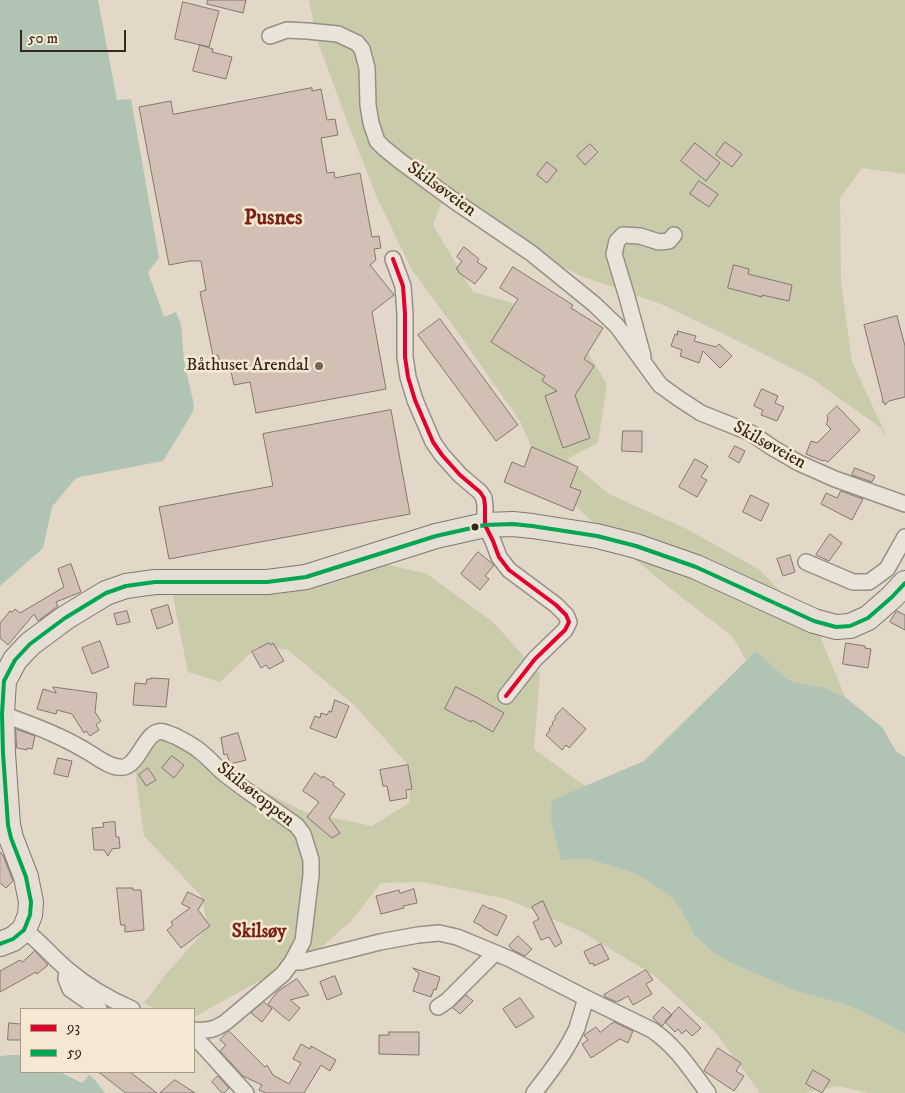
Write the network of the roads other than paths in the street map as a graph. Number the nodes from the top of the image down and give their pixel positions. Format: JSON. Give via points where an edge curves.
{"nodes":[{"id":1,"x":270,"y":36,"type":"dead end"},
{"id":2,"x":674,"y":235,"type":"dead end"},
{"id":3,"x":393,"y":259,"type":"dead end"},
{"id":4,"x":646,"y":367,"type":"junction"},
{"id":5,"x":905,"y":504,"type":"edge"},
{"id":6,"x":485,"y":525,"type":"junction"},
{"id":7,"x":905,"y":537,"type":"edge"},
{"id":8,"x":806,"y":562,"type":"dead end"},
{"id":9,"x":905,"y":583,"type":"edge"},
{"id":10,"x":506,"y":696,"type":"dead end"},
{"id":11,"x":2,"y":714,"type":"junction"},
{"id":12,"x":24,"y":930,"type":"junction"},
{"id":13,"x":0,"y":944,"type":"edge"},
{"id":14,"x":495,"y":953,"type":"junction"},
{"id":15,"x":292,"y":962,"type":"junction"},
{"id":16,"x":67,"y":970,"type":"junction"},
{"id":17,"x":586,"y":998,"type":"junction"},
{"id":18,"x":438,"y":1007,"type":"dead end"},
{"id":19,"x":97,"y":1008,"type":"edge"},
{"id":20,"x":130,"y":1008,"type":"edge"},
{"id":21,"x":195,"y":1030,"type":"edge"},
{"id":22,"x":195,"y":1037,"type":"edge"},
{"id":23,"x":246,"y":1093,"type":"edge"},
{"id":24,"x":534,"y":1093,"type":"edge"},
{"id":25,"x":708,"y":1093,"type":"edge"}],
"edges":[{"from":1,"to":4,"type":"street","name":"Skilsøveien","via":[[287,30],[307,31],[338,34],[357,43],[367,68],[368,105],[377,141],[445,194],[531,253],[594,304],[617,326]]},
{"from":2,"to":4,"type":"street","name":"Skilsøveien","via":[[669,241],[658,242],[623,235],[615,246],[614,254]]},
{"from":3,"to":6,"type":"street","via":[[403,286],[408,378],[415,400],[442,455],[484,498]]},
{"from":4,"to":5,"type":"street","name":"Skilsøveien","via":[[660,385],[702,413],[751,432],[808,467]]},
{"from":6,"to":9,"type":"main road","via":[[532,526],[636,546],[696,567],[814,621],[836,627],[850,626],[868,618]]},
{"from":6,"to":10,"type":"street","via":[[508,570],[556,605],[569,622]]},
{"from":6,"to":11,"type":"main road","via":[[436,536],[306,577],[267,582],[155,582],[106,593],[58,623],[15,660],[4,681]]},
{"from":7,"to":8,"type":"street","via":[[886,569],[868,582],[853,582]]},
{"from":11,"to":12,"type":"main road","via":[[8,825],[31,902]]},
{"from":11,"to":15,"type":"street","name":"Skilsøtoppen","via":[[61,738],[116,767],[132,763],[145,742],[163,731],[200,751],[235,782],[297,826],[303,834],[311,860],[311,875],[303,941]]},
{"from":12,"to":13,"type":"main road"},
{"from":12,"to":16,"type":"street"},
{"from":14,"to":15,"type":"street","via":[[457,937],[439,934],[380,942]]},
{"from":14,"to":17,"type":"street"},
{"from":14,"to":18,"type":"street"},
{"from":15,"to":21,"type":"street","name":"Skilsøtoppen","via":[[283,974],[219,1027]]},
{"from":16,"to":19,"type":"street","via":[[70,990]]},
{"from":16,"to":20,"type":"street"},
{"from":17,"to":24,"type":"street","via":[[577,1028],[564,1053]]},
{"from":17,"to":25,"type":"street","via":[[661,1036]]},
{"from":22,"to":23,"type":"street"}]}
